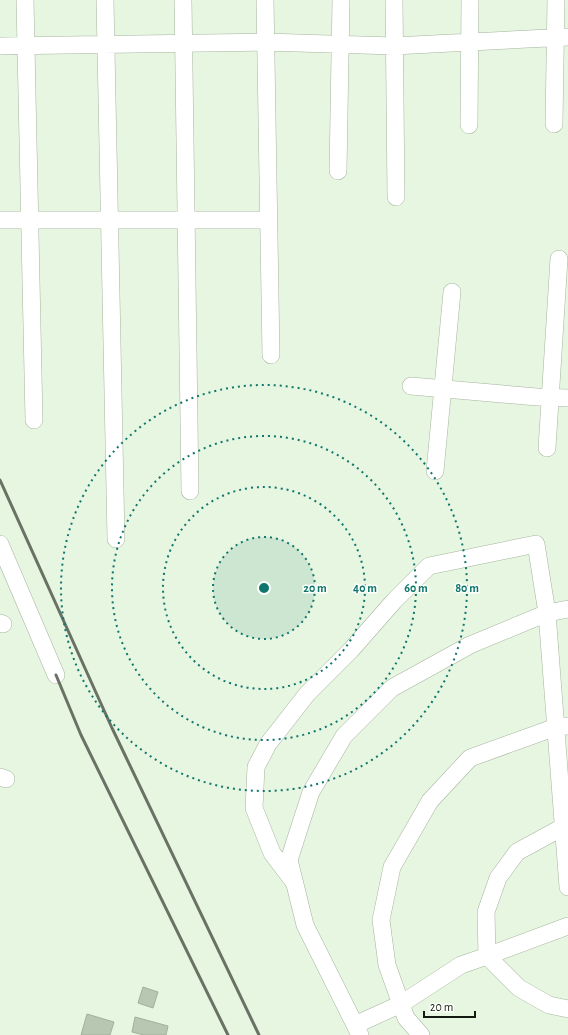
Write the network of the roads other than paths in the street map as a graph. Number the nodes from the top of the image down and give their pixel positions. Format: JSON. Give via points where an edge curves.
{"nodes":[{"id":1,"x":25,"y":0,"type":"edge"},
{"id":2,"x":105,"y":0,"type":"edge"},
{"id":3,"x":183,"y":0,"type":"edge"},
{"id":4,"x":264,"y":0,"type":"edge"},
{"id":5,"x":341,"y":0,"type":"edge"},
{"id":6,"x":394,"y":0,"type":"edge"},
{"id":7,"x":470,"y":0,"type":"edge"},
{"id":8,"x":556,"y":0,"type":"edge"},
{"id":9,"x":562,"y":37,"type":"edge"},
{"id":10,"x":265,"y":42,"type":"junction"},
{"id":11,"x":470,"y":42,"type":"junction"},
{"id":12,"x":184,"y":43,"type":"junction"},
{"id":13,"x":106,"y":44,"type":"junction"},
{"id":14,"x":340,"y":44,"type":"junction"},
{"id":15,"x":0,"y":46,"type":"edge"},
{"id":16,"x":26,"y":46,"type":"junction"},
{"id":17,"x":394,"y":46,"type":"junction"},
{"id":18,"x":554,"y":124,"type":"dead end"},
{"id":19,"x":469,"y":125,"type":"dead end"},
{"id":20,"x":338,"y":171,"type":"dead end"},
{"id":21,"x":396,"y":197,"type":"dead end"},
{"id":22,"x":0,"y":220,"type":"edge"},
{"id":23,"x":30,"y":220,"type":"junction"},
{"id":24,"x":110,"y":220,"type":"junction"},
{"id":25,"x":187,"y":220,"type":"junction"},
{"id":26,"x":269,"y":220,"type":"junction"},
{"id":27,"x":559,"y":259,"type":"dead end"},
{"id":28,"x":452,"y":292,"type":"dead end"},
{"id":29,"x":271,"y":355,"type":"dead end"},
{"id":30,"x":411,"y":386,"type":"dead end"},
{"id":31,"x":442,"y":388,"type":"junction"},
{"id":32,"x":550,"y":397,"type":"junction"},
{"id":33,"x":568,"y":398,"type":"edge"},
{"id":34,"x":34,"y":420,"type":"dead end"},
{"id":35,"x":547,"y":448,"type":"dead end"},
{"id":36,"x":435,"y":471,"type":"dead end"},
{"id":37,"x":190,"y":492,"type":"dead end"},
{"id":38,"x":116,"y":539,"type":"dead end"},
{"id":39,"x":0,"y":544,"type":"edge"},
{"id":40,"x":568,"y":609,"type":"edge"},
{"id":41,"x":547,"y":613,"type":"junction"},
{"id":42,"x":56,"y":675,"type":"dead end"},
{"id":43,"x":562,"y":727,"type":"edge"},
{"id":44,"x":563,"y":827,"type":"junction"},
{"id":45,"x":294,"y":882,"type":"junction"},
{"id":46,"x":568,"y":887,"type":"edge"},
{"id":47,"x":568,"y":926,"type":"edge"},
{"id":48,"x":487,"y":956,"type":"junction"},
{"id":49,"x":401,"y":1004,"type":"junction"},
{"id":50,"x":568,"y":1008,"type":"edge"},
{"id":51,"x":358,"y":1030,"type":"edge"},
{"id":52,"x":421,"y":1035,"type":"edge"}],
"edges":[{"from":1,"to":16,"type":"street"},
{"from":2,"to":13,"type":"street"},
{"from":3,"to":12,"type":"street"},
{"from":4,"to":10,"type":"street"},
{"from":5,"to":14,"type":"street"},
{"from":6,"to":17,"type":"street"},
{"from":7,"to":11,"type":"street"},
{"from":8,"to":9,"type":"street"},
{"from":9,"to":11,"type":"street"},
{"from":9,"to":18,"type":"street"},
{"from":10,"to":12,"type":"street"},
{"from":10,"to":14,"type":"street"},
{"from":10,"to":26,"type":"street"},
{"from":11,"to":17,"type":"street"},
{"from":11,"to":19,"type":"street"},
{"from":12,"to":13,"type":"street"},
{"from":12,"to":25,"type":"street"},
{"from":13,"to":16,"type":"street"},
{"from":13,"to":24,"type":"street"},
{"from":14,"to":17,"type":"street"},
{"from":14,"to":20,"type":"street"},
{"from":15,"to":16,"type":"street"},
{"from":16,"to":23,"type":"street"},
{"from":17,"to":21,"type":"street"},
{"from":22,"to":23,"type":"street"},
{"from":23,"to":24,"type":"street"},
{"from":23,"to":34,"type":"street"},
{"from":24,"to":25,"type":"street"},
{"from":24,"to":38,"type":"street"},
{"from":25,"to":26,"type":"street"},
{"from":25,"to":37,"type":"street"},
{"from":26,"to":29,"type":"street"},
{"from":27,"to":32,"type":"street"},
{"from":28,"to":31,"type":"street"},
{"from":30,"to":31,"type":"street"},
{"from":31,"to":32,"type":"street"},
{"from":31,"to":36,"type":"street"},
{"from":32,"to":33,"type":"street"},
{"from":32,"to":35,"type":"street"},
{"from":39,"to":42,"type":"street"},
{"from":40,"to":41,"type":"street"},
{"from":41,"to":43,"type":"street"},
{"from":41,"to":45,"type":"street","via":[[470,646],[392,688],[344,736],[311,792],[289,860]]},
{"from":41,"to":45,"type":"street","via":[[536,544],[429,566],[394,601],[308,694],[268,744],[256,767],[254,808],[272,854]]},
{"from":43,"to":44,"type":"street"},
{"from":43,"to":49,"type":"street","via":[[470,758],[430,801],[392,867],[381,920],[387,965]]},
{"from":44,"to":46,"type":"street"},
{"from":44,"to":48,"type":"street","via":[[517,852],[498,878],[486,912]]},
{"from":45,"to":51,"type":"street","via":[[305,925]]},
{"from":47,"to":48,"type":"street"},
{"from":48,"to":49,"type":"street","via":[[461,965]]},
{"from":48,"to":50,"type":"street","via":[[519,988],[548,1005]]},
{"from":49,"to":51,"type":"street"},
{"from":49,"to":52,"type":"street","via":[[406,1018]]}]}
